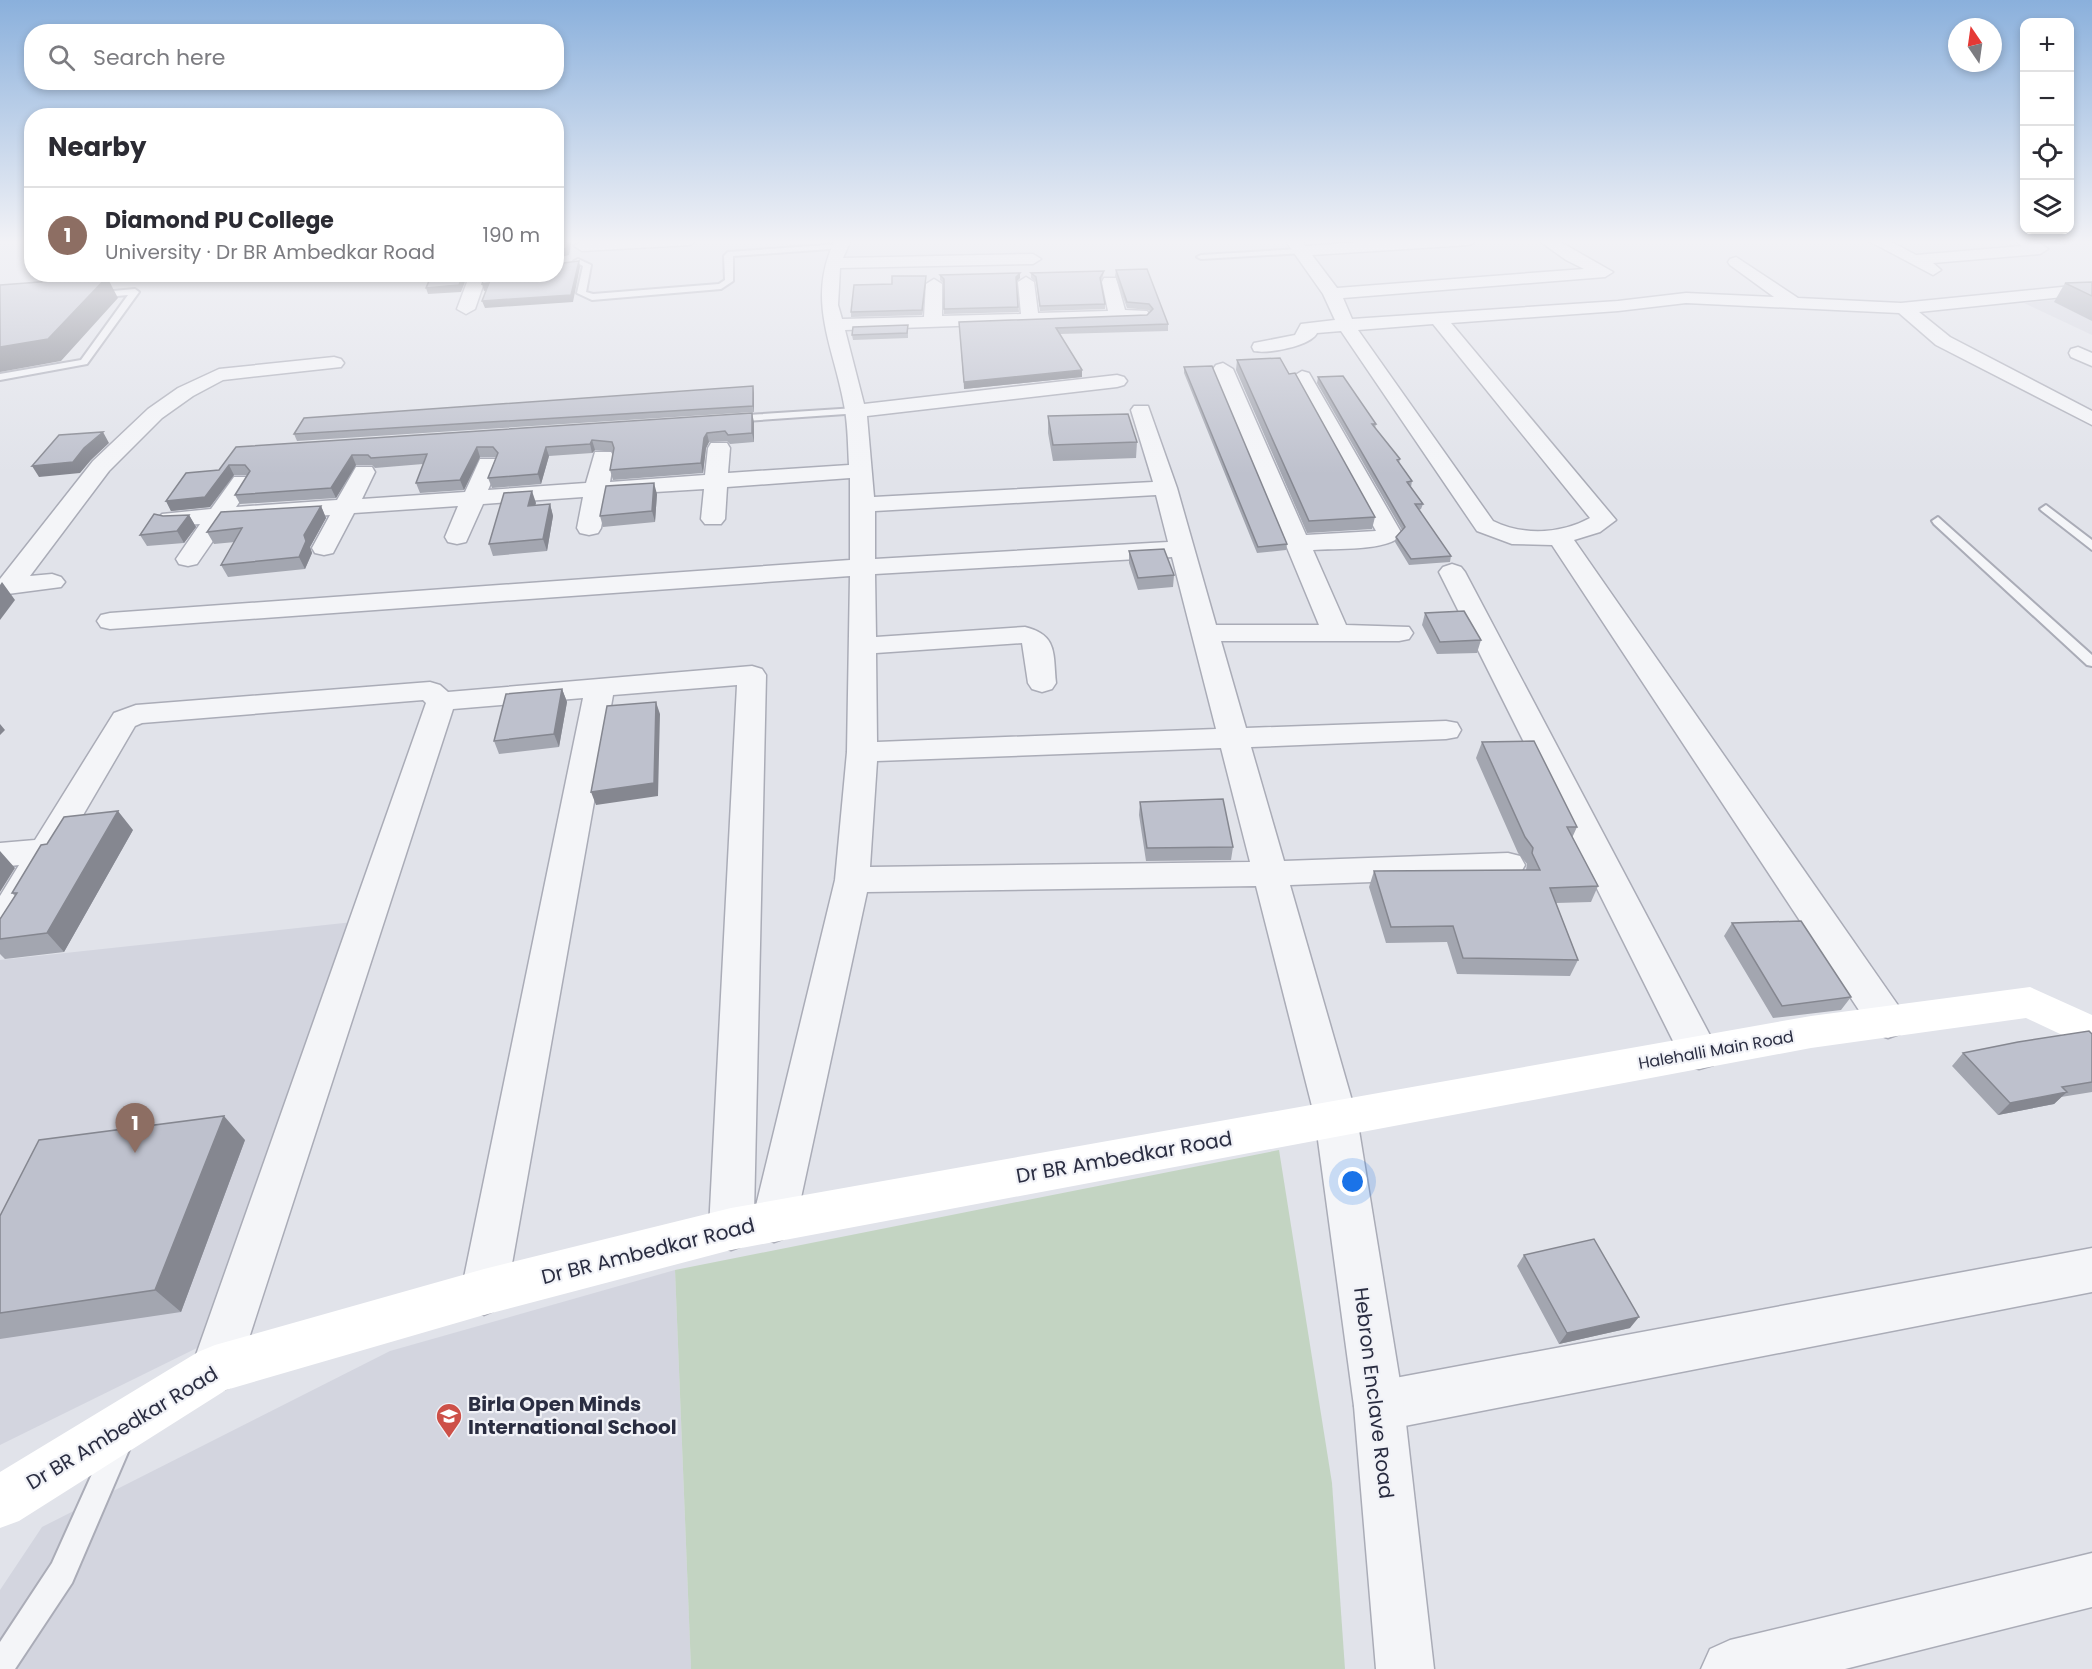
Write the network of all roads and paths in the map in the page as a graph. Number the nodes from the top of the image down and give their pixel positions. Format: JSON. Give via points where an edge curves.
{"nodes":[{"id":1,"x":116,"y":318,"type":"edge"},
{"id":2,"x":832,"y":318,"type":"edge"},
{"id":3,"x":933,"y":318,"type":"edge"},
{"id":4,"x":1030,"y":318,"type":"joint"},
{"id":5,"x":1033,"y":318,"type":"edge"},
{"id":6,"x":1343,"y":318,"type":"edge"},
{"id":7,"x":1462,"y":318,"type":"edge"},
{"id":8,"x":1916,"y":318,"type":"edge"},
{"id":9,"x":1438,"y":320,"type":"junction"},
{"id":10,"x":933,"y":321,"type":"junction"},
{"id":11,"x":834,"y":325,"type":"junction"},
{"id":12,"x":1346,"y":325,"type":"junction"},
{"id":13,"x":1261,"y":347,"type":"dead end"},
{"id":14,"x":334,"y":363,"type":"dead end"},
{"id":15,"x":1223,"y":369,"type":"dead end"},
{"id":16,"x":1302,"y":376,"type":"dead end"},
{"id":17,"x":0,"y":377,"type":"edge"},
{"id":18,"x":1118,"y":381,"type":"dead end"},
{"id":19,"x":1142,"y":410,"type":"dead end"},
{"id":20,"x":856,"y":411,"type":"junction"},
{"id":21,"x":2092,"y":419,"type":"edge"},
{"id":22,"x":713,"y":420,"type":"edge"},
{"id":23,"x":719,"y":448,"type":"edge"},
{"id":24,"x":603,"y":457,"type":"edge"},
{"id":25,"x":488,"y":464,"type":"dead end"},
{"id":26,"x":860,"y":471,"type":"junction"},
{"id":27,"x":364,"y":472,"type":"dead end"},
{"id":28,"x":716,"y":481,"type":"junction"},
{"id":29,"x":242,"y":482,"type":"edge"},
{"id":30,"x":1166,"y":488,"type":"junction"},
{"id":31,"x":596,"y":489,"type":"junction"},
{"id":32,"x":474,"y":498,"type":"junction"},
{"id":33,"x":863,"y":506,"type":"junction"},
{"id":34,"x":345,"y":507,"type":"junction"},
{"id":35,"x":2046,"y":509,"type":"dead end"},
{"id":36,"x":218,"y":516,"type":"junction"},
{"id":37,"x":170,"y":519,"type":"edge"},
{"id":38,"x":713,"y":519,"type":"dead end"},
{"id":39,"x":1938,"y":521,"type":"dead end"},
{"id":40,"x":589,"y":528,"type":"dead end"},
{"id":41,"x":457,"y":537,"type":"dead end"},
{"id":42,"x":1560,"y":538,"type":"junction"},
{"id":43,"x":1298,"y":543,"type":"junction"},
{"id":44,"x":2092,"y":546,"type":"edge"},
{"id":45,"x":324,"y":548,"type":"dead end"},
{"id":46,"x":1183,"y":549,"type":"junction"},
{"id":47,"x":188,"y":559,"type":"dead end"},
{"id":48,"x":863,"y":567,"type":"junction"},
{"id":49,"x":1452,"y":572,"type":"dead end"},
{"id":50,"x":52,"y":582,"type":"dead end"},
{"id":51,"x":5,"y":586,"type":"edge"},
{"id":52,"x":110,"y":621,"type":"dead end"},
{"id":53,"x":1205,"y":633,"type":"junction"},
{"id":54,"x":1336,"y":633,"type":"junction"},
{"id":55,"x":1399,"y":633,"type":"dead end"},
{"id":56,"x":862,"y":646,"type":"junction"},
{"id":57,"x":2092,"y":662,"type":"edge"},
{"id":58,"x":1042,"y":683,"type":"dead end"},
{"id":59,"x":600,"y":687,"type":"junction"},
{"id":60,"x":441,"y":701,"type":"junction"},
{"id":61,"x":1446,"y":730,"type":"dead end"},
{"id":62,"x":1234,"y":738,"type":"junction"},
{"id":63,"x":862,"y":752,"type":"junction"},
{"id":64,"x":45,"y":851,"type":"junction"},
{"id":65,"x":0,"y":855,"type":"edge"},
{"id":66,"x":1508,"y":865,"type":"dead end"},
{"id":67,"x":1270,"y":874,"type":"junction"},
{"id":68,"x":852,"y":880,"type":"junction"},
{"id":69,"x":0,"y":926,"type":"edge"},
{"id":70,"x":1888,"y":1022,"type":"junction"},
{"id":71,"x":2092,"y":1033,"type":"edge"},
{"id":72,"x":1699,"y":1053,"type":"junction"},
{"id":73,"x":1336,"y":1118,"type":"junction"},
{"id":74,"x":774,"y":1221,"type":"junction"},
{"id":75,"x":731,"y":1229,"type":"junction"},
{"id":76,"x":2092,"y":1270,"type":"edge"},
{"id":77,"x":484,"y":1292,"type":"junction"},
{"id":78,"x":215,"y":1369,"type":"junction"},
{"id":79,"x":1379,"y":1406,"type":"junction"},
{"id":80,"x":128,"y":1423,"type":"junction"},
{"id":81,"x":0,"y":1502,"type":"edge"},
{"id":82,"x":2092,"y":1580,"type":"edge"},
{"id":83,"x":0,"y":1666,"type":"edge"},
{"id":84,"x":1406,"y":1669,"type":"edge"},
{"id":85,"x":1730,"y":1669,"type":"edge"}],
"edges":[{"from":1,"to":17,"type":"lane","via":[[84,362]]},
{"from":2,"to":11,"type":"street"},
{"from":3,"to":10,"type":"street"},
{"from":4,"to":5,"type":"street"},
{"from":4,"to":10,"type":"street"},
{"from":6,"to":12,"type":"street"},
{"from":7,"to":9,"type":"street"},
{"from":8,"to":21,"type":"street","via":[[1943,341]]},
{"from":9,"to":12,"type":"street"},
{"from":9,"to":42,"type":"street","via":[[1604,520]]},
{"from":10,"to":11,"type":"street"},
{"from":11,"to":20,"type":"street"},
{"from":12,"to":13,"type":"street","via":[[1307,328],[1308,334],[1301,339]]},
{"from":12,"to":42,"type":"street","via":[[1485,526],[1508,537]]},
{"from":14,"to":51,"type":"street","via":[[219,375],[150,417],[119,444]]},
{"from":15,"to":43,"type":"street"},
{"from":16,"to":43,"type":"street","via":[[1390,534],[1376,539]]},
{"from":18,"to":20,"type":"street"},
{"from":19,"to":30,"type":"street","name":"Hebron Enclave Road"},
{"from":20,"to":22,"type":"lane"},
{"from":20,"to":26,"type":"street"},
{"from":23,"to":28,"type":"street"},
{"from":24,"to":31,"type":"street"},
{"from":25,"to":32,"type":"street"},
{"from":26,"to":28,"type":"street"},
{"from":26,"to":33,"type":"street"},
{"from":27,"to":34,"type":"street"},
{"from":28,"to":31,"type":"street"},
{"from":28,"to":38,"type":"street"},
{"from":29,"to":36,"type":"street"},
{"from":30,"to":33,"type":"street"},
{"from":30,"to":46,"type":"street","name":"Hebron Enclave Road"},
{"from":31,"to":32,"type":"street"},
{"from":31,"to":40,"type":"street"},
{"from":32,"to":34,"type":"street"},
{"from":32,"to":41,"type":"street"},
{"from":33,"to":48,"type":"street"},
{"from":34,"to":36,"type":"street"},
{"from":34,"to":45,"type":"street"},
{"from":35,"to":44,"type":"lane"},
{"from":36,"to":37,"type":"street"},
{"from":36,"to":47,"type":"street"},
{"from":39,"to":57,"type":"lane"},
{"from":42,"to":70,"type":"street"},
{"from":43,"to":54,"type":"street"},
{"from":46,"to":48,"type":"street"},
{"from":46,"to":53,"type":"street","name":"Hebron Enclave Road"},
{"from":48,"to":52,"type":"street"},
{"from":48,"to":56,"type":"street"},
{"from":49,"to":72,"type":"street"},
{"from":50,"to":51,"type":"street"},
{"from":53,"to":54,"type":"street"},
{"from":53,"to":62,"type":"street","name":"Hebron Enclave Road"},
{"from":54,"to":55,"type":"street"},
{"from":56,"to":58,"type":"street","via":[[1025,635],[1038,644]]},
{"from":56,"to":63,"type":"street"},
{"from":59,"to":60,"type":"street"},
{"from":59,"to":75,"type":"street","via":[[752,675]]},
{"from":59,"to":77,"type":"street"},
{"from":60,"to":64,"type":"street","via":[[430,691],[135,714],[124,720]]},
{"from":60,"to":78,"type":"street"},
{"from":61,"to":62,"type":"street"},
{"from":62,"to":63,"type":"street"},
{"from":62,"to":67,"type":"street","name":"Hebron Enclave Road"},
{"from":63,"to":68,"type":"street"},
{"from":64,"to":65,"type":"street"},
{"from":64,"to":69,"type":"street"},
{"from":66,"to":67,"type":"street"},
{"from":67,"to":68,"type":"street"},
{"from":67,"to":73,"type":"street","name":"Hebron Enclave Road"},
{"from":68,"to":74,"type":"street"},
{"from":70,"to":71,"type":"main road","name":"Halehalli Main Road","via":[[2030,1002]]},
{"from":70,"to":72,"type":"main road","name":"Halehalli Main Road"},
{"from":72,"to":73,"type":"main road","name":"Halehalli Main Road"},
{"from":73,"to":74,"type":"main road","name":"Dr BR Ambedkar Road"},
{"from":73,"to":79,"type":"street","name":"Hebron Enclave Road"},
{"from":74,"to":75,"type":"main road","name":"Dr BR Ambedkar Road"},
{"from":75,"to":77,"type":"main road","name":"Dr BR Ambedkar Road"},
{"from":76,"to":79,"type":"street"},
{"from":77,"to":78,"type":"main road","name":"Dr BR Ambedkar Road"},
{"from":78,"to":80,"type":"main road","name":"Dr BR Ambedkar Road"},
{"from":79,"to":84,"type":"street","name":"Hebron Enclave Road"},
{"from":80,"to":81,"type":"main road","name":"Dr BR Ambedkar Road"},
{"from":80,"to":83,"type":"lane","via":[[62,1573]]},
{"from":82,"to":85,"type":"street"}]}
